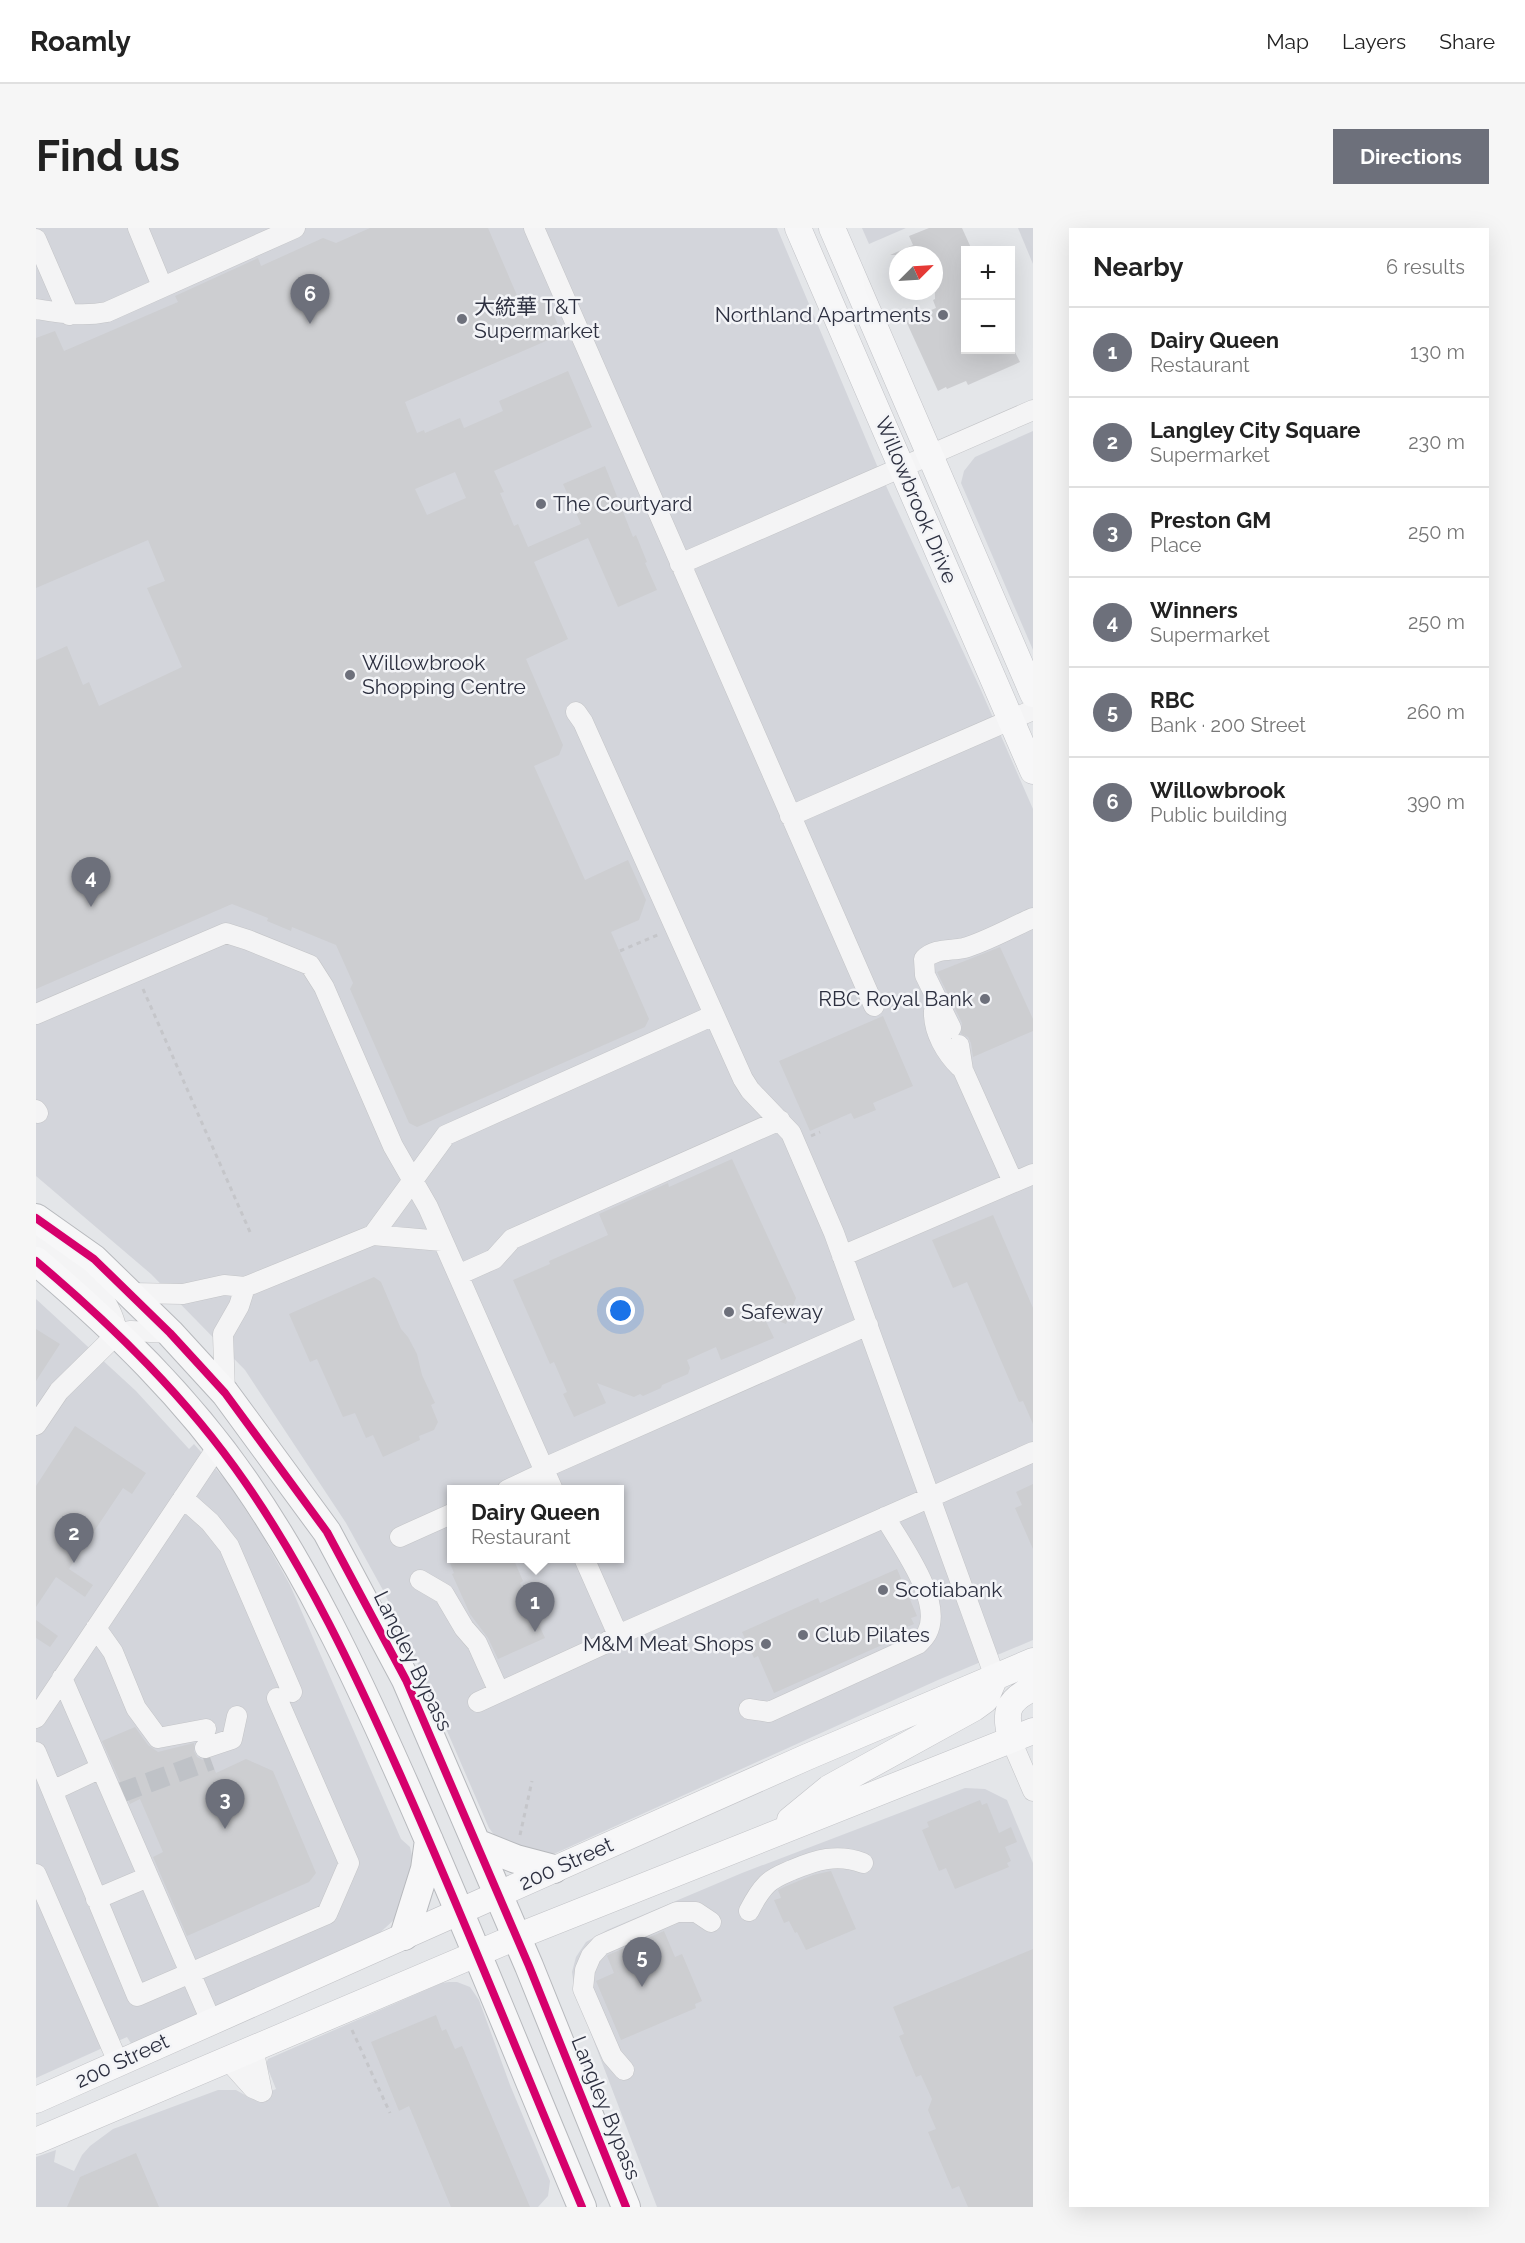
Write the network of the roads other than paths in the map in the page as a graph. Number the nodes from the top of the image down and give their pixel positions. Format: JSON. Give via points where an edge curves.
{"nodes":[{"id":1,"x":138,"y":228,"type":"edge"},
{"id":2,"x":295,"y":228,"type":"edge"},
{"id":3,"x":534,"y":228,"type":"edge"},
{"id":4,"x":798,"y":228,"type":"edge"},
{"id":5,"x":832,"y":228,"type":"edge"},
{"id":6,"x":36,"y":239,"type":"edge"},
{"id":7,"x":162,"y":286,"type":"junction"},
{"id":8,"x":36,"y":309,"type":"edge"},
{"id":9,"x":69,"y":315,"type":"junction"},
{"id":10,"x":1033,"y":410,"type":"edge"},
{"id":11,"x":929,"y":453,"type":"junction"},
{"id":12,"x":901,"y":466,"type":"junction"},
{"id":13,"x":680,"y":564,"type":"junction"},
{"id":14,"x":1033,"y":694,"type":"edge"},
{"id":15,"x":576,"y":712,"type":"dead end"},
{"id":16,"x":1022,"y":715,"type":"edge"},
{"id":17,"x":1033,"y":771,"type":"edge"},
{"id":18,"x":790,"y":816,"type":"junction"},
{"id":19,"x":1033,"y":918,"type":"edge"},
{"id":20,"x":935,"y":997,"type":"junction"},
{"id":21,"x":874,"y":1006,"type":"dead end"},
{"id":22,"x":36,"y":1014,"type":"edge"},
{"id":23,"x":714,"y":1016,"type":"junction"},
{"id":24,"x":963,"y":1070,"type":"junction"},
{"id":25,"x":780,"y":1120,"type":"junction"},
{"id":26,"x":1033,"y":1174,"type":"edge"},
{"id":27,"x":413,"y":1180,"type":"junction"},
{"id":28,"x":1012,"y":1182,"type":"junction"},
{"id":29,"x":36,"y":1218,"type":"edge"},
{"id":30,"x":36,"y":1233,"type":"edge"},
{"id":31,"x":373,"y":1235,"type":"junction"},
{"id":32,"x":442,"y":1241,"type":"junction"},
{"id":33,"x":842,"y":1256,"type":"junction"},
{"id":34,"x":36,"y":1261,"type":"edge"},
{"id":35,"x":458,"y":1275,"type":"junction"},
{"id":36,"x":245,"y":1287,"type":"junction"},
{"id":37,"x":131,"y":1293,"type":"junction"},
{"id":38,"x":868,"y":1325,"type":"junction"},
{"id":39,"x":118,"y":1333,"type":"junction"},
{"id":40,"x":170,"y":1333,"type":"junction"},
{"id":41,"x":225,"y":1393,"type":"junction"},
{"id":42,"x":36,"y":1425,"type":"edge"},
{"id":43,"x":218,"y":1446,"type":"junction"},
{"id":44,"x":1033,"y":1452,"type":"edge"},
{"id":45,"x":547,"y":1477,"type":"edge"},
{"id":46,"x":522,"y":1485,"type":"edge"},
{"id":47,"x":183,"y":1498,"type":"junction"},
{"id":48,"x":930,"y":1498,"type":"junction"},
{"id":49,"x":447,"y":1516,"type":"edge"},
{"id":50,"x":885,"y":1517,"type":"junction"},
{"id":51,"x":400,"y":1537,"type":"dead end"},
{"id":52,"x":586,"y":1563,"type":"edge"},
{"id":53,"x":420,"y":1580,"type":"dead end"},
{"id":54,"x":96,"y":1628,"type":"junction"},
{"id":55,"x":618,"y":1635,"type":"junction"},
{"id":56,"x":1033,"y":1661,"type":"edge"},
{"id":57,"x":994,"y":1677,"type":"junction"},
{"id":58,"x":62,"y":1678,"type":"junction"},
{"id":59,"x":1033,"y":1688,"type":"edge"},
{"id":60,"x":499,"y":1692,"type":"junction"},
{"id":61,"x":478,"y":1702,"type":"dead end"},
{"id":62,"x":749,"y":1709,"type":"dead end"},
{"id":63,"x":237,"y":1716,"type":"dead end"},
{"id":64,"x":36,"y":1718,"type":"edge"},
{"id":65,"x":1022,"y":1736,"type":"edge"},
{"id":66,"x":36,"y":1752,"type":"edge"},
{"id":67,"x":101,"y":1768,"type":"junction"},
{"id":68,"x":52,"y":1791,"type":"junction"},
{"id":69,"x":1033,"y":1791,"type":"edge"},
{"id":70,"x":770,"y":1836,"type":"junction"},
{"id":71,"x":429,"y":1840,"type":"junction"},
{"id":72,"x":476,"y":1843,"type":"junction"},
{"id":73,"x":863,"y":1863,"type":"dead end"},
{"id":74,"x":554,"y":1869,"type":"junction"},
{"id":75,"x":36,"y":1874,"type":"edge"},
{"id":76,"x":148,"y":1876,"type":"junction"},
{"id":77,"x":498,"y":1895,"type":"junction"},
{"id":78,"x":96,"y":1899,"type":"junction"},
{"id":79,"x":749,"y":1911,"type":"dead end"},
{"id":80,"x":460,"y":1912,"type":"junction"},
{"id":81,"x":711,"y":1922,"type":"dead end"},
{"id":82,"x":404,"y":1936,"type":"junction"},
{"id":83,"x":516,"y":1937,"type":"junction"},
{"id":84,"x":476,"y":1954,"type":"junction"},
{"id":85,"x":190,"y":1973,"type":"junction"},
{"id":86,"x":211,"y":2021,"type":"junction"},
{"id":87,"x":253,"y":2048,"type":"junction"},
{"id":88,"x":227,"y":2059,"type":"junction"},
{"id":89,"x":118,"y":2062,"type":"junction"},
{"id":90,"x":624,"y":2070,"type":"dead end"},
{"id":91,"x":36,"y":2100,"type":"edge"},
{"id":92,"x":36,"y":2141,"type":"edge"},
{"id":93,"x":582,"y":2207,"type":"edge"},
{"id":94,"x":626,"y":2207,"type":"edge"}],
"edges":[{"from":1,"to":7,"type":"street"},
{"from":2,"to":7,"type":"street"},
{"from":3,"to":13,"type":"street"},
{"from":4,"to":12,"type":"main road","name":"Willowbrook Drive"},
{"from":5,"to":11,"type":"main road","name":"Willowbrook Drive"},
{"from":6,"to":9,"type":"street"},
{"from":7,"to":9,"type":"street","via":[[107,312]]},
{"from":8,"to":9,"type":"street"},
{"from":10,"to":11,"type":"street"},
{"from":11,"to":12,"type":"street"},
{"from":11,"to":14,"type":"main road","name":"Willowbrook Drive"},
{"from":12,"to":13,"type":"street"},
{"from":12,"to":16,"type":"main road","name":"Willowbrook Drive"},
{"from":13,"to":18,"type":"street"},
{"from":15,"to":23,"type":"street"},
{"from":16,"to":17,"type":"main road","name":"Willowbrook Drive"},
{"from":16,"to":18,"type":"street"},
{"from":18,"to":21,"type":"street"},
{"from":19,"to":20,"type":"street","via":[[965,948],[924,958],[923,966]]},
{"from":20,"to":24,"type":"street","via":[[955,1036]]},
{"from":20,"to":24,"type":"street","via":[[934,1022],[949,1055]]},
{"from":22,"to":27,"type":"street","via":[[226,933],[310,964],[324,987],[393,1146]]},
{"from":23,"to":25,"type":"street","via":[[747,1084]]},
{"from":23,"to":27,"type":"street","via":[[461,1126],[446,1135]]},
{"from":24,"to":28,"type":"street"},
{"from":25,"to":33,"type":"street","via":[[797,1147]]},
{"from":25,"to":35,"type":"street","via":[[512,1239],[494,1259]]},
{"from":26,"to":28,"type":"street"},
{"from":27,"to":31,"type":"street"},
{"from":27,"to":32,"type":"street"},
{"from":28,"to":33,"type":"street"},
{"from":29,"to":37,"type":"highway","name":"Langley Bypass","via":[[94,1259]]},
{"from":30,"to":39,"type":"street","via":[[99,1290]]},
{"from":31,"to":32,"type":"street"},
{"from":31,"to":36,"type":"street"},
{"from":32,"to":35,"type":"street"},
{"from":33,"to":38,"type":"street"},
{"from":34,"to":39,"type":"highway"},
{"from":35,"to":45,"type":"street"},
{"from":36,"to":37,"type":"street","via":[[224,1285],[183,1294]]},
{"from":36,"to":41,"type":"street","via":[[223,1334]]},
{"from":37,"to":40,"type":"highway","name":"Langley Bypass"},
{"from":38,"to":45,"type":"street"},
{"from":38,"to":48,"type":"street"},
{"from":39,"to":40,"type":"street"},
{"from":39,"to":42,"type":"street","via":[[59,1391]]},
{"from":39,"to":43,"type":"highway"},
{"from":40,"to":41,"type":"highway","name":"Langley Bypass"},
{"from":41,"to":72,"type":"highway","name":"Langley Bypass","via":[[327,1532],[406,1680]]},
{"from":43,"to":47,"type":"street"},
{"from":43,"to":71,"type":"highway","via":[[292,1554],[329,1622]]},
{"from":44,"to":48,"type":"street"},
{"from":45,"to":46,"type":"street"},
{"from":47,"to":54,"type":"street"},
{"from":47,"to":85,"type":"street","via":[[229,1546],[349,1863],[327,1914]]},
{"from":48,"to":50,"type":"street"},
{"from":48,"to":57,"type":"street"},
{"from":49,"to":51,"type":"street"},
{"from":50,"to":55,"type":"street"},
{"from":50,"to":62,"type":"street","via":[[910,1557],[929,1601],[928,1633],[918,1644],[769,1712]]},
{"from":52,"to":55,"type":"street"},
{"from":53,"to":60,"type":"street","via":[[444,1594],[477,1643]]},
{"from":54,"to":58,"type":"street"},
{"from":54,"to":63,"type":"street","via":[[113,1652],[136,1708],[158,1738],[207,1746],[232,1739]]},
{"from":55,"to":60,"type":"street"},
{"from":56,"to":57,"type":"main road","name":"200 Street"},
{"from":57,"to":70,"type":"main road","via":[[985,1700],[974,1708],[829,1788]]},
{"from":57,"to":74,"type":"main road","name":"200 Street"},
{"from":58,"to":64,"type":"street"},
{"from":58,"to":67,"type":"street"},
{"from":59,"to":65,"type":"main road","via":[[1013,1700],[1008,1709],[1006,1720]]},
{"from":60,"to":61,"type":"street"},
{"from":65,"to":69,"type":"street"},
{"from":65,"to":70,"type":"main road","name":"200 Street"},
{"from":66,"to":68,"type":"street"},
{"from":67,"to":68,"type":"street"},
{"from":67,"to":76,"type":"street","via":[[115,1791]]},
{"from":68,"to":78,"type":"street"},
{"from":70,"to":83,"type":"main road","name":"200 Street"},
{"from":71,"to":80,"type":"highway"},
{"from":71,"to":82,"type":"highway","via":[[425,1869]]},
{"from":72,"to":74,"type":"highway"},
{"from":72,"to":77,"type":"highway","name":"Langley Bypass"},
{"from":73,"to":79,"type":"street","via":[[844,1857],[814,1861],[774,1878]]},
{"from":74,"to":77,"type":"main road","name":"200 Street"},
{"from":75,"to":89,"type":"street"},
{"from":76,"to":78,"type":"street"},
{"from":76,"to":85,"type":"street"},
{"from":77,"to":80,"type":"main road","name":"200 Street"},
{"from":77,"to":83,"type":"highway","name":"Langley Bypass"},
{"from":78,"to":85,"type":"street","via":[[137,1996]]},
{"from":80,"to":82,"type":"main road","name":"200 Street"},
{"from":80,"to":84,"type":"highway"},
{"from":81,"to":90,"type":"street","via":[[696,1912],[677,1911],[602,1945],[591,1956],[583,1989],[612,2056]]},
{"from":82,"to":86,"type":"main road","name":"200 Street"},
{"from":83,"to":84,"type":"main road","name":"200 Street"},
{"from":83,"to":94,"type":"highway","name":"Langley Bypass"},
{"from":84,"to":87,"type":"main road","name":"200 Street"},
{"from":84,"to":93,"type":"highway"},
{"from":85,"to":86,"type":"street"},
{"from":86,"to":89,"type":"main road","name":"200 Street"},
{"from":87,"to":88,"type":"main road","name":"200 Street"},
{"from":87,"to":88,"type":"street","via":[[262,2092],[253,2088]]},
{"from":88,"to":92,"type":"main road","name":"200 Street"},
{"from":89,"to":91,"type":"main road","name":"200 Street"}]}
